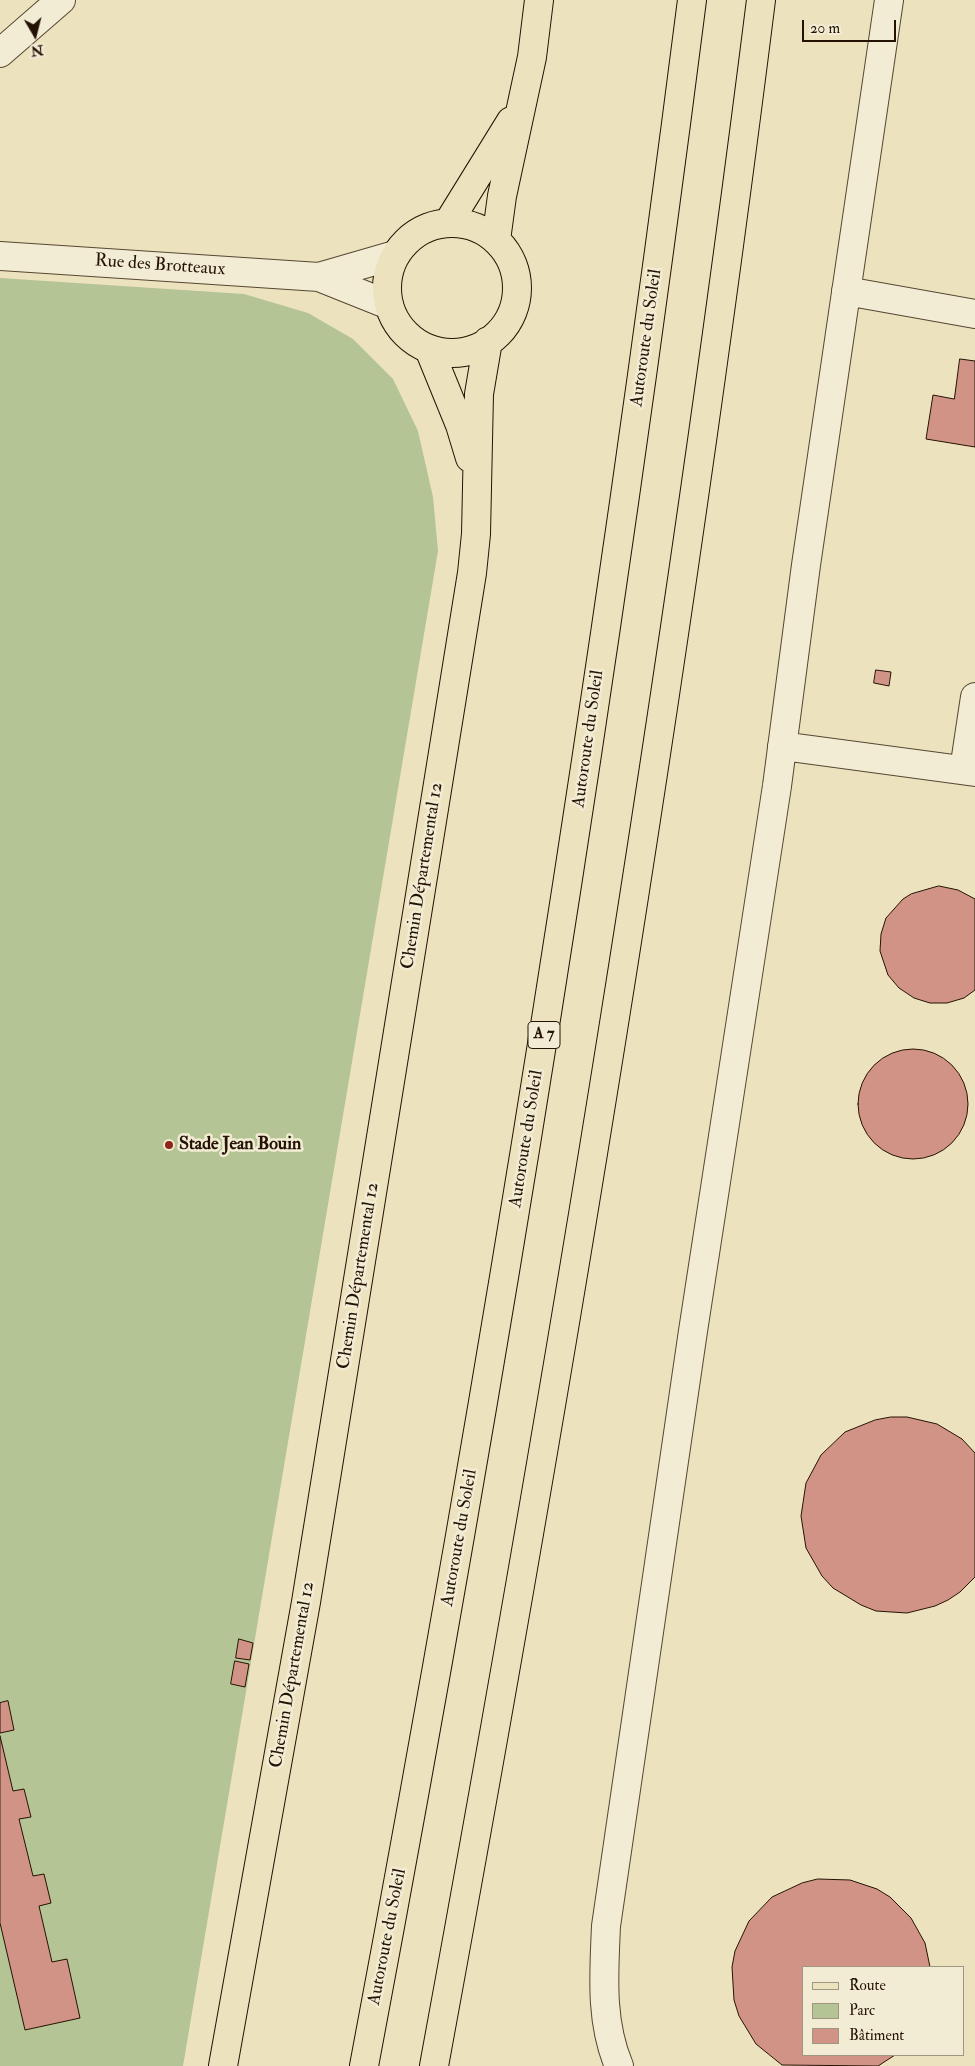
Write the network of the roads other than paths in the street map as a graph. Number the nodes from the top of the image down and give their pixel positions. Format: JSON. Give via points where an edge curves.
{"nodes":[{"id":1,"x":61,"y":0,"type":"edge"},
{"id":2,"x":539,"y":0,"type":"edge"},
{"id":3,"x":692,"y":0,"type":"edge"},
{"id":4,"x":761,"y":0,"type":"edge"},
{"id":5,"x":889,"y":0,"type":"edge"},
{"id":6,"x":0,"y":53,"type":"edge"},
{"id":7,"x":522,"y":103,"type":"junction"},
{"id":8,"x":448,"y":223,"type":"junction"},
{"id":9,"x":496,"y":240,"type":"junction"},
{"id":10,"x":395,"y":255,"type":"junction"},
{"id":11,"x":0,"y":256,"type":"edge"},
{"id":12,"x":319,"y":276,"type":"junction"},
{"id":13,"x":846,"y":292,"type":"junction"},
{"id":14,"x":389,"y":306,"type":"junction"},
{"id":15,"x":975,"y":314,"type":"edge"},
{"id":16,"x":488,"y":341,"type":"junction"},
{"id":17,"x":429,"y":349,"type":"junction"},
{"id":18,"x":477,"y":484,"type":"junction"},
{"id":19,"x":975,"y":697,"type":"edge"},
{"id":20,"x":782,"y":746,"type":"junction"},
{"id":21,"x":970,"y":771,"type":"edge"},
{"id":22,"x":223,"y":2066,"type":"edge"},
{"id":23,"x":364,"y":2066,"type":"edge"},
{"id":24,"x":434,"y":2066,"type":"edge"},
{"id":25,"x":619,"y":2066,"type":"edge"}],
"edges":[{"from":1,"to":6,"type":"street"},
{"from":2,"to":7,"type":"main road"},
{"from":3,"to":23,"type":"main road","name":"Autoroute du Soleil","number":"A 7","via":[[623,510],[566,893],[458,1552]]},
{"from":4,"to":24,"type":"main road","via":[[693,503],[634,896],[524,1566]]},
{"from":5,"to":13,"type":"street"},
{"from":7,"to":8,"type":"main road"},
{"from":7,"to":9,"type":"main road"},
{"from":8,"to":9,"type":"main road","via":[[482,230]]},
{"from":8,"to":10,"type":"main road","via":[[427,228],[409,239]]},
{"from":9,"to":16,"type":"main road","via":[[512,264],[517,293],[503,328]]},
{"from":10,"to":12,"type":"street","name":"Rue des Brotteaux"},
{"from":10,"to":14,"type":"main road","via":[[387,288]]},
{"from":11,"to":12,"type":"street","name":"Rue des Brotteaux"},
{"from":12,"to":14,"type":"street","name":"Rue des Brotteaux"},
{"from":13,"to":15,"type":"street"},
{"from":13,"to":20,"type":"street"},
{"from":14,"to":17,"type":"main road","via":[[398,324],[411,338]]},
{"from":16,"to":17,"type":"main road","via":[[470,350],[449,353]]},
{"from":16,"to":18,"type":"main road","name":"Chemin Départemental 12","via":[[479,394]]},
{"from":17,"to":18,"type":"main road","name":"Chemin Départemental 12","via":[[460,425]]},
{"from":18,"to":22,"type":"main road","name":"Chemin Départemental 12","via":[[476,534],[466,612],[306,1602]]},
{"from":19,"to":21,"type":"street"},
{"from":20,"to":21,"type":"street"},
{"from":20,"to":25,"type":"street","via":[[606,1926],[603,2000],[612,2051]]}]}
